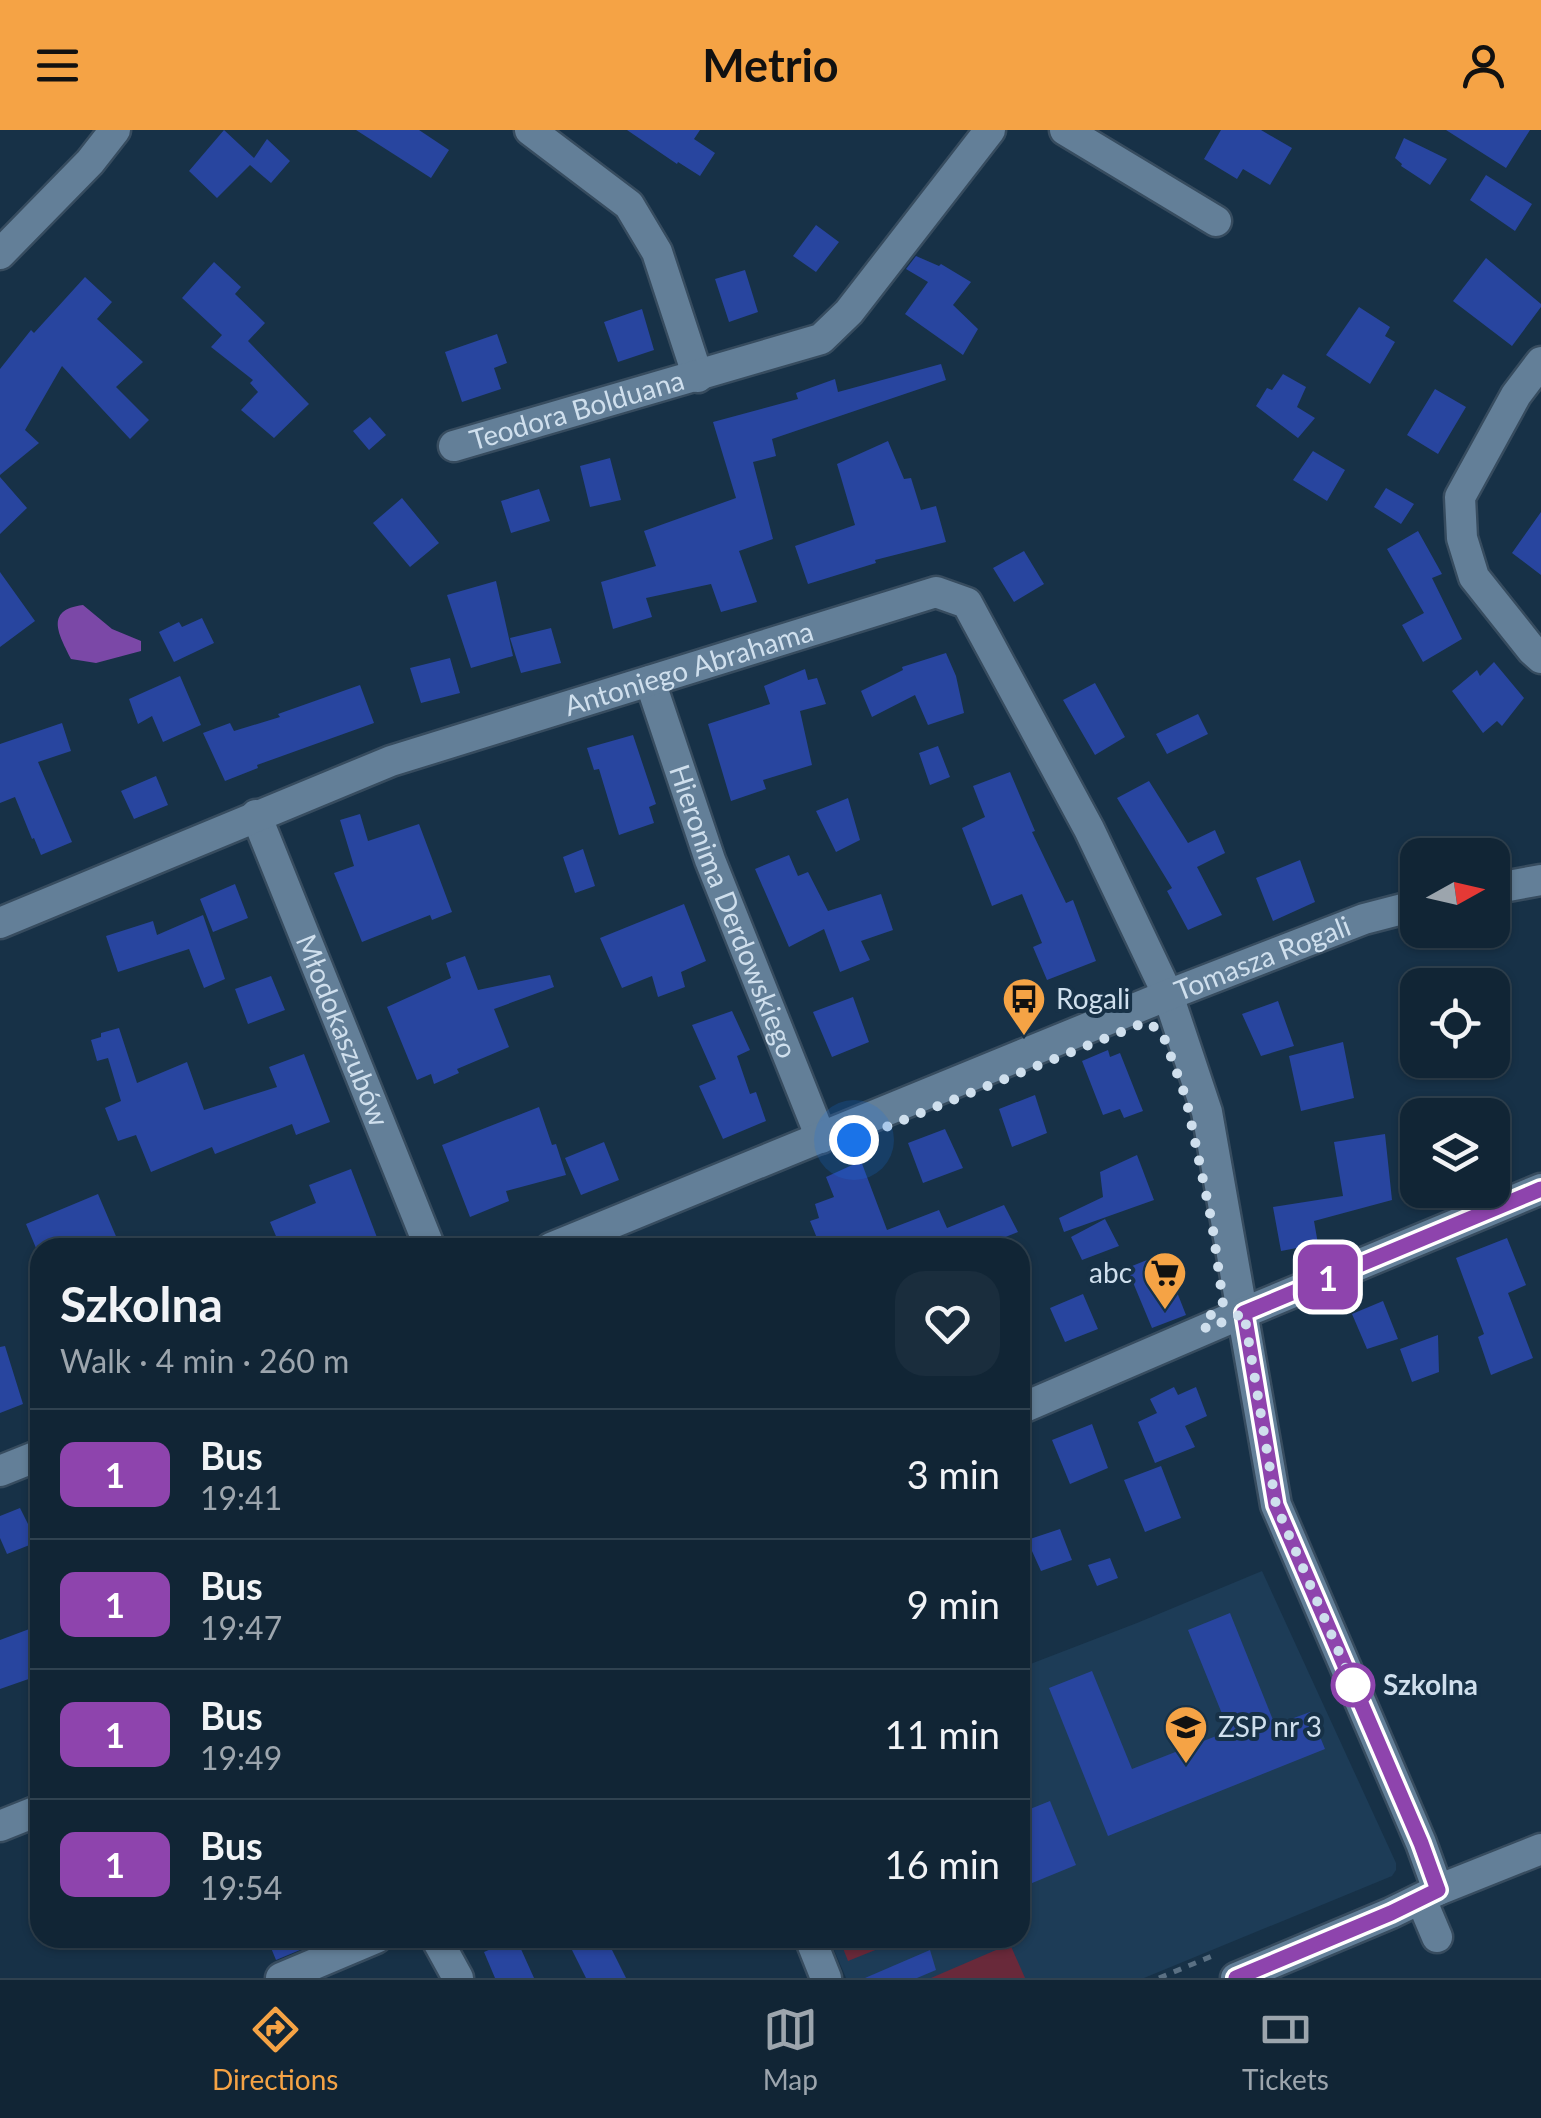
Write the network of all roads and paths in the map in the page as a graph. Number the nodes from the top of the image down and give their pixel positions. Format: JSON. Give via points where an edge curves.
{"nodes":[{"id":1,"x":115,"y":130,"type":"edge"},
{"id":2,"x":530,"y":130,"type":"edge"},
{"id":3,"x":990,"y":130,"type":"edge"},
{"id":4,"x":1065,"y":130,"type":"edge"},
{"id":5,"x":1216,"y":221,"type":"dead end"},
{"id":6,"x":0,"y":254,"type":"edge"},
{"id":7,"x":1541,"y":362,"type":"edge"},
{"id":8,"x":698,"y":377,"type":"junction"},
{"id":9,"x":454,"y":446,"type":"dead end"},
{"id":10,"x":1541,"y":658,"type":"edge"},
{"id":11,"x":650,"y":681,"type":"junction"},
{"id":12,"x":256,"y":816,"type":"junction"},
{"id":13,"x":1541,"y":880,"type":"edge"},
{"id":14,"x":1510,"y":886,"type":"edge"},
{"id":15,"x":1400,"y":910,"type":"edge"},
{"id":16,"x":0,"y":922,"type":"edge"},
{"id":17,"x":1168,"y":995,"type":"junction"},
{"id":18,"x":820,"y":1138,"type":"junction"},
{"id":19,"x":1541,"y":1189,"type":"edge"},
{"id":20,"x":426,"y":1238,"type":"edge"},
{"id":21,"x":555,"y":1238,"type":"edge"},
{"id":22,"x":1244,"y":1313,"type":"junction"},
{"id":23,"x":1030,"y":1406,"type":"edge"},
{"id":24,"x":30,"y":1459,"type":"edge"},
{"id":25,"x":0,"y":1471,"type":"edge"},
{"id":26,"x":30,"y":1814,"type":"edge"},
{"id":27,"x":0,"y":1826,"type":"edge"},
{"id":28,"x":1541,"y":1849,"type":"edge"},
{"id":29,"x":1429,"y":1895,"type":"junction"},
{"id":30,"x":1437,"y":1937,"type":"dead end"},
{"id":31,"x":352,"y":1948,"type":"edge"},
{"id":32,"x":442,"y":1948,"type":"edge"},
{"id":33,"x":814,"y":1948,"type":"edge"},
{"id":34,"x":282,"y":1978,"type":"edge"},
{"id":35,"x":458,"y":1978,"type":"edge"},
{"id":36,"x":826,"y":1978,"type":"edge"},
{"id":37,"x":1236,"y":1978,"type":"edge"}],
"edges":[{"from":1,"to":6,"type":"street"},
{"from":2,"to":8,"type":"street","name":"Teodora Bolduana","via":[[629,205],[656,252]]},
{"from":3,"to":8,"type":"street","name":"Teodora Bolduana","via":[[822,339]]},
{"from":4,"to":5,"type":"street"},
{"from":7,"to":10,"type":"street","via":[[1460,497],[1462,538],[1474,577]]},
{"from":8,"to":9,"type":"street","name":"Teodora Bolduana"},
{"from":11,"to":12,"type":"street","name":"Antoniego Abrahama","via":[[391,762]]},
{"from":11,"to":17,"type":"street","name":"Antoniego Abrahama","via":[[936,592],[966,603],[1090,828]]},
{"from":11,"to":18,"type":"street","name":"Hieronima Derdowskiego","via":[[710,860]]},
{"from":12,"to":16,"type":"street","name":"Antoniego Abrahama"},
{"from":12,"to":20,"type":"street","name":"Młodokaszubów"},
{"from":13,"to":14,"type":"street"},
{"from":15,"to":17,"type":"street","name":"Tomasza Rogali"},
{"from":17,"to":18,"type":"street","name":"Tomasza Rogali"},
{"from":17,"to":22,"type":"street","via":[[1207,1112]]},
{"from":18,"to":21,"type":"street","name":"Tomasza Rogali"},
{"from":19,"to":22,"type":"street"},
{"from":22,"to":23,"type":"street"},
{"from":22,"to":29,"type":"street","via":[[1276,1505],[1421,1843]]},
{"from":24,"to":25,"type":"street"},
{"from":26,"to":27,"type":"street"},
{"from":28,"to":29,"type":"street"},
{"from":29,"to":30,"type":"street"},
{"from":29,"to":37,"type":"street"},
{"from":31,"to":34,"type":"street"},
{"from":32,"to":35,"type":"street"},
{"from":33,"to":36,"type":"street"}]}
